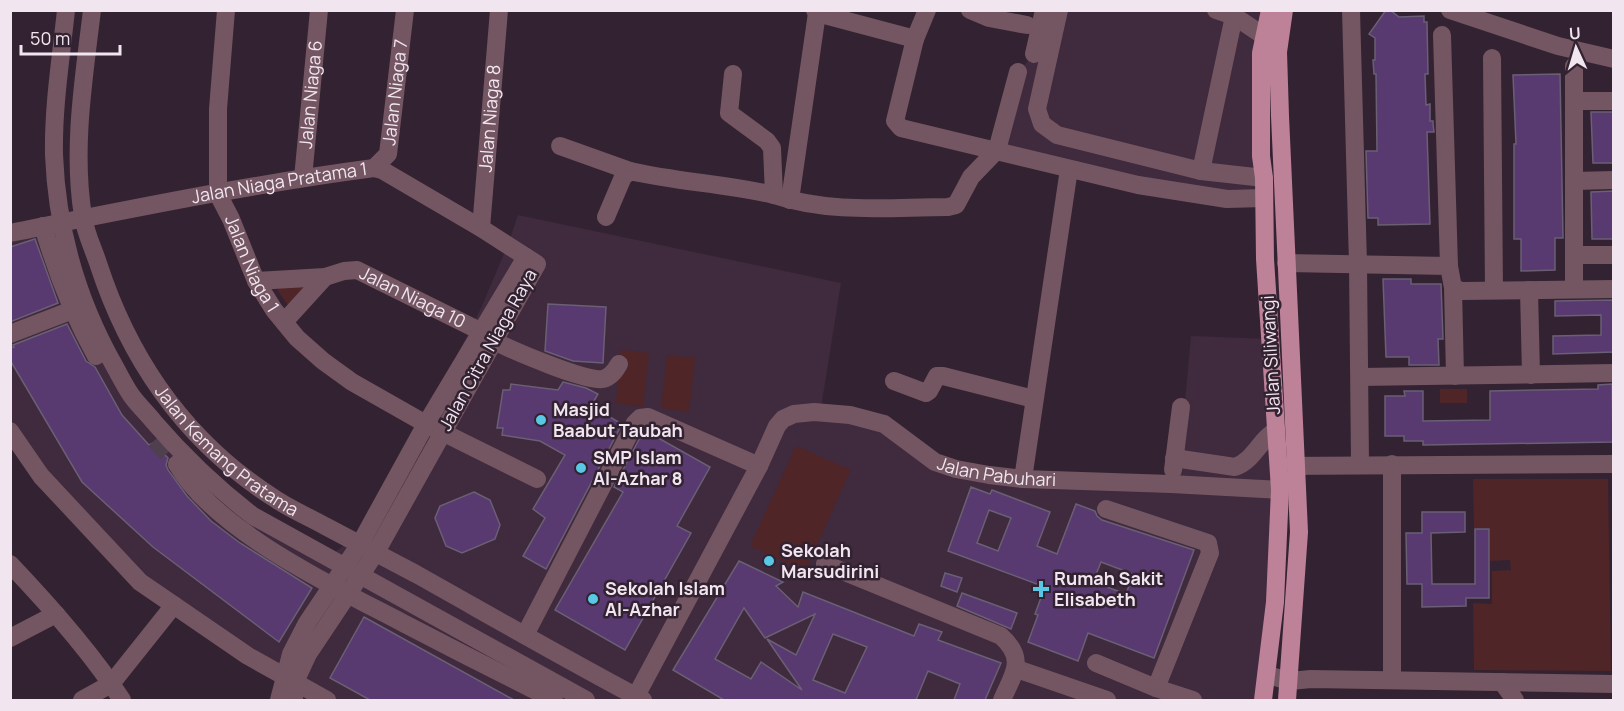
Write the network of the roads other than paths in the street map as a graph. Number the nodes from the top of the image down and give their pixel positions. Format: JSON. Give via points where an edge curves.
{"nodes":[{"id":1,"x":66,"y":10,"type":"edge"},
{"id":2,"x":92,"y":10,"type":"edge"},
{"id":3,"x":226,"y":10,"type":"edge"},
{"id":4,"x":320,"y":10,"type":"edge"},
{"id":5,"x":405,"y":10,"type":"edge"},
{"id":6,"x":499,"y":10,"type":"edge"},
{"id":7,"x":927,"y":10,"type":"edge"},
{"id":8,"x":970,"y":10,"type":"edge"},
{"id":9,"x":1044,"y":10,"type":"edge"},
{"id":10,"x":1059,"y":10,"type":"edge"},
{"id":11,"x":1216,"y":10,"type":"edge"},
{"id":12,"x":1270,"y":10,"type":"edge"},
{"id":13,"x":1284,"y":10,"type":"edge"},
{"id":14,"x":1351,"y":10,"type":"edge"},
{"id":15,"x":1450,"y":10,"type":"edge"},
{"id":16,"x":816,"y":12,"type":"edge"},
{"id":17,"x":1472,"y":14,"type":"edge"},
{"id":18,"x":1234,"y":16,"type":"junction"},
{"id":19,"x":1027,"y":25,"type":"dead end"},
{"id":20,"x":1442,"y":35,"type":"dead end"},
{"id":21,"x":1264,"y":36,"type":"junction"},
{"id":22,"x":915,"y":39,"type":"junction"},
{"id":23,"x":1034,"y":54,"type":"dead end"},
{"id":24,"x":1492,"y":58,"type":"dead end"},
{"id":25,"x":1614,"y":59,"type":"edge"},
{"id":26,"x":1574,"y":66,"type":"dead end"},
{"id":27,"x":1018,"y":72,"type":"dead end"},
{"id":28,"x":733,"y":74,"type":"dead end"},
{"id":29,"x":1574,"y":101,"type":"junction"},
{"id":30,"x":1614,"y":101,"type":"edge"},
{"id":31,"x":560,"y":146,"type":"dead end"},
{"id":32,"x":997,"y":150,"type":"junction"},
{"id":33,"x":374,"y":168,"type":"junction"},
{"id":34,"x":1069,"y":170,"type":"junction"},
{"id":35,"x":630,"y":171,"type":"junction"},
{"id":36,"x":1201,"y":171,"type":"junction"},
{"id":37,"x":303,"y":178,"type":"junction"},
{"id":38,"x":1264,"y":178,"type":"junction"},
{"id":39,"x":1614,"y":180,"type":"edge"},
{"id":40,"x":1574,"y":181,"type":"junction"},
{"id":41,"x":218,"y":194,"type":"junction"},
{"id":42,"x":782,"y":197,"type":"junction"},
{"id":43,"x":1264,"y":198,"type":"junction"},
{"id":44,"x":606,"y":217,"type":"dead end"},
{"id":45,"x":83,"y":218,"type":"junction"},
{"id":46,"x":61,"y":221,"type":"junction"},
{"id":47,"x":43,"y":226,"type":"junction"},
{"id":48,"x":481,"y":228,"type":"junction"},
{"id":49,"x":10,"y":232,"type":"edge"},
{"id":50,"x":1574,"y":255,"type":"junction"},
{"id":51,"x":1614,"y":255,"type":"edge"},
{"id":52,"x":526,"y":257,"type":"joint"},
{"id":53,"x":1286,"y":263,"type":"junction"},
{"id":54,"x":1358,"y":264,"type":"junction"},
{"id":55,"x":1449,"y":266,"type":"junction"},
{"id":56,"x":325,"y":278,"type":"junction"},
{"id":57,"x":256,"y":281,"type":"junction"},
{"id":58,"x":1453,"y":288,"type":"junction"},
{"id":59,"x":1574,"y":289,"type":"junction"},
{"id":60,"x":1614,"y":289,"type":"edge"},
{"id":61,"x":1494,"y":290,"type":"junction"},
{"id":62,"x":1529,"y":290,"type":"junction"},
{"id":63,"x":79,"y":307,"type":"junction"},
{"id":64,"x":284,"y":322,"type":"junction"},
{"id":65,"x":10,"y":334,"type":"edge"},
{"id":66,"x":488,"y":336,"type":"junction"},
{"id":67,"x":619,"y":364,"type":"dead end"},
{"id":68,"x":1614,"y":373,"type":"edge"},
{"id":69,"x":1530,"y":375,"type":"junction"},
{"id":70,"x":1455,"y":376,"type":"junction"},
{"id":71,"x":1360,"y":377,"type":"junction"},
{"id":72,"x":894,"y":381,"type":"dead end"},
{"id":73,"x":1034,"y":399,"type":"junction"},
{"id":74,"x":1181,"y":407,"type":"dead end"},
{"id":75,"x":434,"y":428,"type":"junction"},
{"id":76,"x":1275,"y":431,"type":"junction"},
{"id":77,"x":11,"y":433,"type":"edge"},
{"id":78,"x":167,"y":450,"type":"junction"},
{"id":79,"x":1174,"y":458,"type":"junction"},
{"id":80,"x":1360,"y":464,"type":"junction"},
{"id":81,"x":1392,"y":464,"type":"junction"},
{"id":82,"x":1614,"y":464,"type":"edge"},
{"id":83,"x":759,"y":466,"type":"junction"},
{"id":84,"x":1278,"y":466,"type":"junction"},
{"id":85,"x":1298,"y":467,"type":"junction"},
{"id":86,"x":537,"y":479,"type":"dead end"},
{"id":87,"x":1023,"y":479,"type":"junction"},
{"id":88,"x":1171,"y":484,"type":"junction"},
{"id":89,"x":1280,"y":490,"type":"junction"},
{"id":90,"x":1107,"y":509,"type":"dead end"},
{"id":91,"x":264,"y":521,"type":"junction"},
{"id":92,"x":255,"y":540,"type":"junction"},
{"id":93,"x":368,"y":548,"type":"junction"},
{"id":94,"x":10,"y":564,"type":"edge"},
{"id":95,"x":825,"y":564,"type":"dead end"},
{"id":96,"x":353,"y":571,"type":"junction"},
{"id":97,"x":340,"y":590,"type":"junction"},
{"id":98,"x":174,"y":605,"type":"junction"},
{"id":99,"x":56,"y":615,"type":"junction"},
{"id":100,"x":525,"y":635,"type":"junction"},
{"id":101,"x":10,"y":638,"type":"edge"},
{"id":102,"x":1096,"y":663,"type":"dead end"},
{"id":103,"x":1017,"y":669,"type":"junction"},
{"id":104,"x":1267,"y":675,"type":"junction"},
{"id":105,"x":290,"y":679,"type":"junction"},
{"id":106,"x":1392,"y":680,"type":"junction"},
{"id":107,"x":1290,"y":681,"type":"junction"},
{"id":108,"x":1502,"y":682,"type":"junction"},
{"id":109,"x":111,"y":684,"type":"junction"},
{"id":110,"x":1614,"y":684,"type":"edge"},
{"id":111,"x":1156,"y":688,"type":"junction"},
{"id":112,"x":639,"y":698,"type":"edge"},
{"id":113,"x":82,"y":700,"type":"edge"},
{"id":114,"x":122,"y":700,"type":"edge"},
{"id":115,"x":279,"y":700,"type":"edge"},
{"id":116,"x":294,"y":700,"type":"edge"},
{"id":117,"x":327,"y":700,"type":"edge"},
{"id":118,"x":554,"y":700,"type":"edge"},
{"id":119,"x":586,"y":700,"type":"edge"},
{"id":120,"x":1002,"y":700,"type":"edge"},
{"id":121,"x":1107,"y":700,"type":"edge"},
{"id":122,"x":1192,"y":700,"type":"edge"},
{"id":123,"x":1263,"y":700,"type":"edge"},
{"id":124,"x":1287,"y":700,"type":"edge"},
{"id":125,"x":1515,"y":700,"type":"edge"}],
"edges":[{"from":1,"to":46,"type":"street","name":"Jalan Kemang Pratama","via":[[54,155]]},
{"from":2,"to":45,"type":"street","name":"Jalan Kemang Pratama","via":[[79,124]]},
{"from":3,"to":41,"type":"street","name":"Jalan Niaga 1","via":[[218,109]]},
{"from":4,"to":37,"type":"street","name":"Jalan Niaga 6"},
{"from":5,"to":33,"type":"street","name":"Jalan Niaga 7","via":[[388,154]]},
{"from":6,"to":48,"type":"street","name":"Jalan Niaga 8"},
{"from":7,"to":22,"type":"street"},
{"from":8,"to":19,"type":"street"},
{"from":9,"to":23,"type":"street"},
{"from":10,"to":36,"type":"street","via":[[1037,108],[1042,124],[1057,135]]},
{"from":11,"to":18,"type":"street"},
{"from":12,"to":21,"type":"main road","name":"Jalan Siliwangi"},
{"from":13,"to":53,"type":"main road","name":"Jalan Siliwangi","via":[[1278,52]]},
{"from":14,"to":54,"type":"street"},
{"from":15,"to":17,"type":"street"},
{"from":16,"to":22,"type":"street"},
{"from":16,"to":42,"type":"street"},
{"from":17,"to":25,"type":"street","via":[[1558,46]]},
{"from":18,"to":21,"type":"street"},
{"from":18,"to":36,"type":"street"},
{"from":20,"to":55,"type":"street"},
{"from":21,"to":38,"type":"main road","name":"Jalan Siliwangi"},
{"from":22,"to":32,"type":"street","via":[[897,125]]},
{"from":24,"to":61,"type":"street"},
{"from":26,"to":29,"type":"street"},
{"from":27,"to":32,"type":"street"},
{"from":28,"to":42,"type":"street","via":[[729,113],[772,148]]},
{"from":29,"to":30,"type":"street"},
{"from":29,"to":40,"type":"street"},
{"from":31,"to":35,"type":"street"},
{"from":32,"to":34,"type":"street"},
{"from":32,"to":42,"type":"street","via":[[971,177],[952,207],[838,208]]},
{"from":33,"to":37,"type":"street","name":"Jalan Niaga Pratama 1"},
{"from":33,"to":48,"type":"street","name":"Jalan Niaga Pratama 1"},
{"from":34,"to":43,"type":"street","via":[[1190,194]]},
{"from":34,"to":73,"type":"street"},
{"from":35,"to":42,"type":"street"},
{"from":35,"to":44,"type":"street","via":[[623,177]]},
{"from":36,"to":38,"type":"street"},
{"from":37,"to":41,"type":"street","name":"Jalan Niaga Pratama 1"},
{"from":38,"to":43,"type":"main road","name":"Jalan Siliwangi"},
{"from":39,"to":40,"type":"street"},
{"from":40,"to":50,"type":"street"},
{"from":41,"to":45,"type":"street","name":"Jalan Niaga Pratama 1"},
{"from":41,"to":57,"type":"street","name":"Jalan Niaga 1"},
{"from":43,"to":76,"type":"main road","name":"Jalan Siliwangi"},
{"from":45,"to":46,"type":"street","name":"Jalan Niaga Pratama 1"},
{"from":45,"to":93,"type":"street","name":"Jalan Kemang Pratama","via":[[117,317],[165,398],[238,472],[278,501]]},
{"from":46,"to":47,"type":"street","name":"Jalan Niaga Pratama 1"},
{"from":46,"to":63,"type":"street","name":"Jalan Kemang Pratama"},
{"from":47,"to":49,"type":"street","name":"Jalan Niaga Pratama 1"},
{"from":47,"to":63,"type":"street"},
{"from":48,"to":52,"type":"street","name":"Jalan Niaga Pratama 1"},
{"from":50,"to":51,"type":"street"},
{"from":50,"to":59,"type":"street"},
{"from":52,"to":66,"type":"street","name":"Jalan Citra Niaga Raya","via":[[537,266]]},
{"from":53,"to":54,"type":"street"},
{"from":53,"to":85,"type":"main road","name":"Jalan Siliwangi"},
{"from":54,"to":55,"type":"street"},
{"from":54,"to":71,"type":"street"},
{"from":55,"to":58,"type":"street"},
{"from":56,"to":57,"type":"street","name":"Jalan Niaga 10"},
{"from":56,"to":64,"type":"street"},
{"from":56,"to":66,"type":"street","name":"Jalan Niaga 10","via":[[344,271],[366,273]]},
{"from":57,"to":64,"type":"street","name":"Jalan Niaga 1"},
{"from":58,"to":61,"type":"street"},
{"from":58,"to":70,"type":"street"},
{"from":59,"to":60,"type":"street"},
{"from":59,"to":62,"type":"street"},
{"from":61,"to":62,"type":"street"},
{"from":62,"to":69,"type":"street"},
{"from":63,"to":65,"type":"street"},
{"from":63,"to":78,"type":"street","name":"Jalan Kemang Pratama"},
{"from":64,"to":75,"type":"street","name":"Jalan Niaga 1","via":[[323,361],[352,382]]},
{"from":66,"to":67,"type":"street","name":"Jalan Niaga 10","via":[[594,380],[606,379]]},
{"from":66,"to":75,"type":"street","name":"Jalan Citra Niaga Raya"},
{"from":68,"to":69,"type":"street"},
{"from":69,"to":70,"type":"street"},
{"from":70,"to":71,"type":"street"},
{"from":71,"to":80,"type":"street"},
{"from":72,"to":73,"type":"street","via":[[926,393],[937,376],[943,376]]},
{"from":73,"to":87,"type":"street"},
{"from":74,"to":79,"type":"street"},
{"from":75,"to":86,"type":"street","name":"Jalan Niaga 1"},
{"from":75,"to":93,"type":"street","name":"Jalan Citra Niaga Raya"},
{"from":76,"to":79,"type":"street","via":[[1235,468]]},
{"from":76,"to":84,"type":"main road","name":"Jalan Siliwangi"},
{"from":77,"to":98,"type":"street","via":[[41,476],[140,582]]},
{"from":78,"to":91,"type":"street","name":"Jalan Kemang Pratama"},
{"from":78,"to":92,"type":"street","via":[[206,500]]},
{"from":79,"to":88,"type":"street"},
{"from":80,"to":81,"type":"street"},
{"from":80,"to":85,"type":"street"},
{"from":81,"to":82,"type":"street"},
{"from":81,"to":106,"type":"street"},
{"from":83,"to":87,"type":"street","name":"Jalan Pabuhari","via":[[783,419],[814,412],[850,415],[884,424],[935,462]]},
{"from":83,"to":100,"type":"street","via":[[648,417],[639,418]]},
{"from":83,"to":112,"type":"street"},
{"from":84,"to":85,"type":"street"},
{"from":84,"to":89,"type":"main road","name":"Jalan Siliwangi"},
{"from":85,"to":107,"type":"main road","name":"Jalan Siliwangi","via":[[1299,532]]},
{"from":87,"to":88,"type":"street","name":"Jalan Pabuhari"},
{"from":88,"to":89,"type":"street","name":"Jalan Pabuhari"},
{"from":89,"to":104,"type":"main road","name":"Jalan Siliwangi"},
{"from":90,"to":111,"type":"street","via":[[1210,546]]},
{"from":91,"to":92,"type":"street"},
{"from":91,"to":96,"type":"street","name":"Jalan Kemang Pratama"},
{"from":92,"to":97,"type":"street"},
{"from":93,"to":96,"type":"street","name":"Jalan Citra Niaga Raya"},
{"from":93,"to":100,"type":"street","name":"Jalan Kemang Pratama"},
{"from":94,"to":99,"type":"street"},
{"from":95,"to":103,"type":"street","via":[[1001,636],[1012,647]]},
{"from":96,"to":97,"type":"street","name":"Jalan Citra Niaga Raya"},
{"from":96,"to":119,"type":"street","name":"Jalan Kemang Pratama"},
{"from":97,"to":105,"type":"street","name":"Jalan Citra Niaga Raya","via":[[307,622],[291,654]]},
{"from":97,"to":118,"type":"street"},
{"from":98,"to":105,"type":"street","via":[[248,656]]},
{"from":98,"to":109,"type":"street"},
{"from":99,"to":101,"type":"street"},
{"from":99,"to":109,"type":"street"},
{"from":100,"to":112,"type":"street","name":"Jalan Kemang Pratama"},
{"from":102,"to":111,"type":"street"},
{"from":103,"to":120,"type":"street"},
{"from":103,"to":121,"type":"street"},
{"from":104,"to":107,"type":"street"},
{"from":104,"to":123,"type":"main road","name":"Jalan Siliwangi"},
{"from":105,"to":115,"type":"street","name":"Jalan Citra Niaga Raya"},
{"from":105,"to":116,"type":"street","name":"Jalan Citra Niaga Raya"},
{"from":105,"to":117,"type":"street"},
{"from":106,"to":107,"type":"street"},
{"from":106,"to":108,"type":"street"},
{"from":107,"to":124,"type":"main road","name":"Jalan Siliwangi"},
{"from":108,"to":110,"type":"street"},
{"from":108,"to":125,"type":"street"},
{"from":109,"to":113,"type":"street"},
{"from":109,"to":114,"type":"street"},
{"from":111,"to":122,"type":"street"}]}
